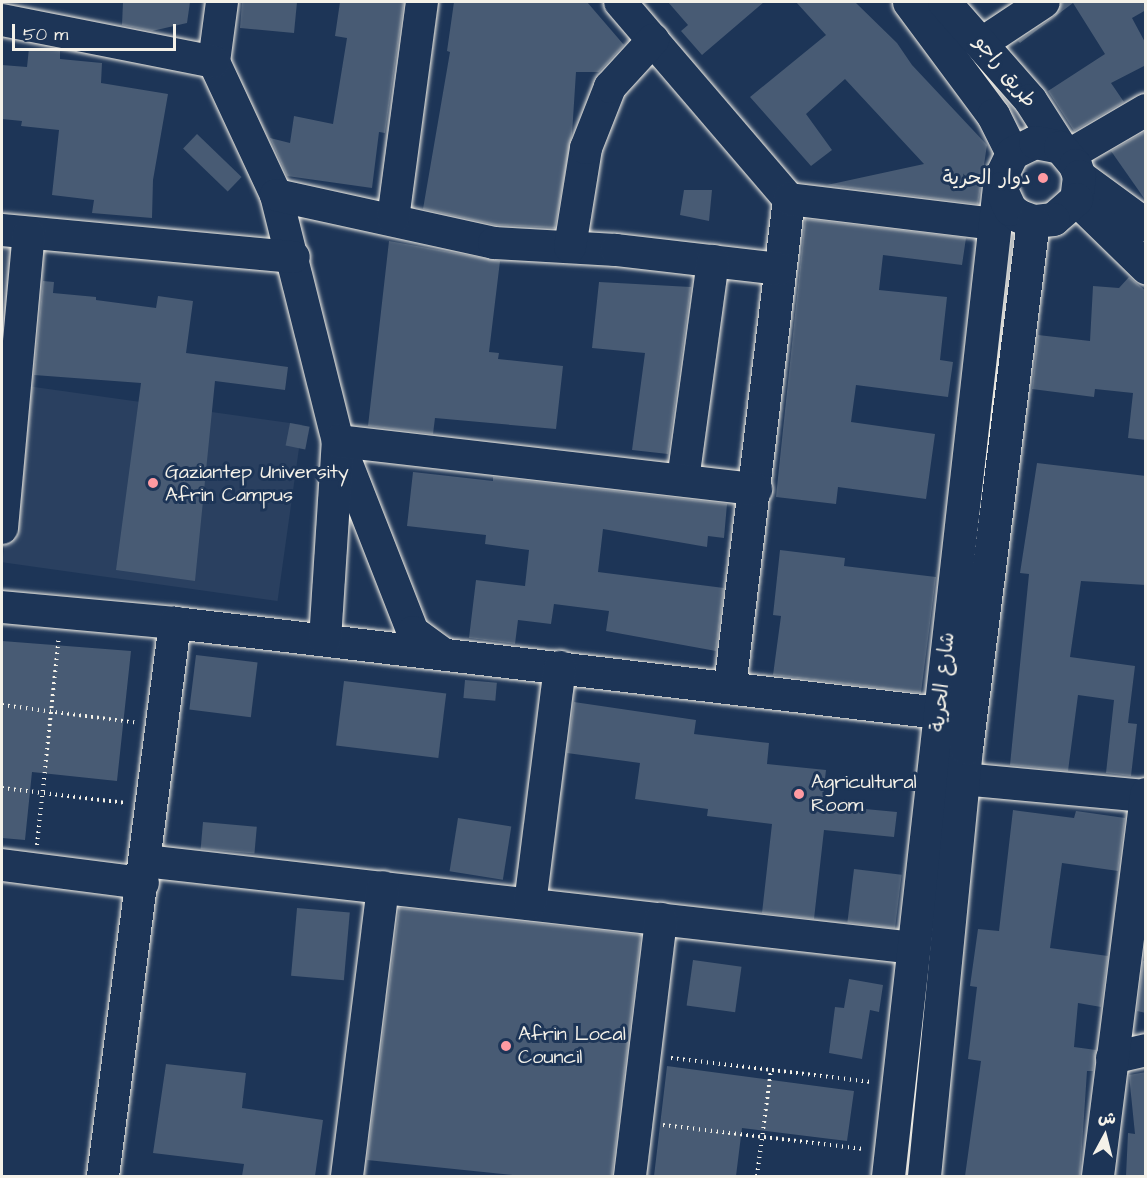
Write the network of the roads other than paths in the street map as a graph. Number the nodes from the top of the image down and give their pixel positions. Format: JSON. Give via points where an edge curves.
{"nodes":[{"id":1,"x":222,"y":2,"type":"edge"},
{"id":2,"x":422,"y":2,"type":"edge"},
{"id":3,"x":620,"y":2,"type":"edge"},
{"id":4,"x":909,"y":2,"type":"edge"},
{"id":5,"x":944,"y":2,"type":"edge"},
{"id":6,"x":1044,"y":2,"type":"edge"},
{"id":7,"x":9,"y":14,"type":"edge"},
{"id":8,"x":653,"y":40,"type":"junction"},
{"id":9,"x":982,"y":43,"type":"junction"},
{"id":10,"x":214,"y":62,"type":"junction"},
{"id":11,"x":1146,"y":110,"type":"edge"},
{"id":12,"x":1012,"y":153,"type":"junction"},
{"id":13,"x":1071,"y":169,"type":"junction"},
{"id":14,"x":1000,"y":188,"type":"junction"},
{"id":15,"x":276,"y":195,"type":"junction"},
{"id":16,"x":789,"y":199,"type":"junction"},
{"id":17,"x":393,"y":219,"type":"junction"},
{"id":18,"x":1033,"y":221,"type":"junction"},
{"id":19,"x":996,"y":224,"type":"junction"},
{"id":20,"x":1146,"y":225,"type":"edge"},
{"id":21,"x":15,"y":231,"type":"edge"},
{"id":22,"x":570,"y":248,"type":"junction"},
{"id":23,"x":294,"y":257,"type":"junction"},
{"id":24,"x":712,"y":261,"type":"junction"},
{"id":25,"x":1146,"y":267,"type":"edge"},
{"id":26,"x":780,"y":269,"type":"junction"},
{"id":27,"x":8,"y":396,"type":"edge"},
{"id":28,"x":338,"y":441,"type":"junction"},
{"id":29,"x":683,"y":480,"type":"junction"},
{"id":30,"x":756,"y":489,"type":"junction"},
{"id":31,"x":2,"y":528,"type":"edge"},
{"id":32,"x":954,"y":578,"type":"junction"},
{"id":33,"x":987,"y":583,"type":"junction"},
{"id":34,"x":2,"y":607,"type":"edge"},
{"id":35,"x":175,"y":623,"type":"junction"},
{"id":36,"x":325,"y":640,"type":"junction"},
{"id":37,"x":442,"y":653,"type":"junction"},
{"id":38,"x":560,"y":667,"type":"junction"},
{"id":39,"x":730,"y":686,"type":"junction"},
{"id":40,"x":939,"y":713,"type":"junction"},
{"id":41,"x":962,"y":779,"type":"junction"},
{"id":42,"x":1145,"y":795,"type":"edge"},
{"id":43,"x":939,"y":858,"type":"junction"},
{"id":44,"x":2,"y":865,"type":"edge"},
{"id":45,"x":1141,"y":870,"type":"edge"},
{"id":46,"x":144,"y":872,"type":"junction"},
{"id":47,"x":383,"y":887,"type":"junction"},
{"id":48,"x":530,"y":904,"type":"junction"},
{"id":49,"x":661,"y":919,"type":"junction"},
{"id":50,"x":913,"y":948,"type":"junction"},
{"id":51,"x":1146,"y":1050,"type":"edge"},
{"id":52,"x":1112,"y":1058,"type":"junction"},
{"id":53,"x":103,"y":1176,"type":"edge"},
{"id":54,"x":347,"y":1176,"type":"edge"},
{"id":55,"x":630,"y":1176,"type":"edge"},
{"id":56,"x":888,"y":1176,"type":"edge"},
{"id":57,"x":924,"y":1176,"type":"edge"},
{"id":58,"x":1098,"y":1176,"type":"edge"}],
"edges":[{"from":1,"to":10,"type":"street"},
{"from":2,"to":17,"type":"street"},
{"from":3,"to":8,"type":"street"},
{"from":4,"to":12,"type":"main road","name":"طريق راجو","via":[[993,115]]},
{"from":5,"to":9,"type":"main road","name":"طريق راجو"},
{"from":6,"to":9,"type":"street"},
{"from":7,"to":10,"type":"street"},
{"from":8,"to":16,"type":"street"},
{"from":8,"to":22,"type":"street","via":[[609,87],[586,148]]},
{"from":9,"to":13,"type":"main road","name":"طريق راجو","via":[[1030,100]]},
{"from":10,"to":15,"type":"street"},
{"from":11,"to":13,"type":"street"},
{"from":12,"to":13,"type":"main road","via":[[1035,142]]},
{"from":12,"to":14,"type":"main road","via":[[1002,169]]},
{"from":13,"to":18,"type":"main road","via":[[1062,215]]},
{"from":13,"to":20,"type":"main road","name":"طريق راجو"},
{"from":13,"to":25,"type":"main road","name":"طريق راجو"},
{"from":14,"to":18,"type":"main road","via":[[1010,209]]},
{"from":14,"to":19,"type":"main road","name":"شارع الحرية"},
{"from":15,"to":17,"type":"street"},
{"from":15,"to":23,"type":"street"},
{"from":16,"to":19,"type":"street"},
{"from":16,"to":26,"type":"street"},
{"from":17,"to":22,"type":"street","via":[[494,243]]},
{"from":18,"to":33,"type":"main road","name":"شارع الحرية"},
{"from":19,"to":32,"type":"main road","name":"شارع الحرية"},
{"from":21,"to":23,"type":"street"},
{"from":21,"to":27,"type":"street"},
{"from":22,"to":24,"type":"street"},
{"from":23,"to":28,"type":"street"},
{"from":24,"to":26,"type":"street"},
{"from":24,"to":29,"type":"street"},
{"from":26,"to":30,"type":"street"},
{"from":27,"to":31,"type":"street"},
{"from":28,"to":29,"type":"street"},
{"from":28,"to":36,"type":"street"},
{"from":28,"to":37,"type":"street","via":[[413,632]]},
{"from":29,"to":30,"type":"street"},
{"from":30,"to":39,"type":"street"},
{"from":32,"to":33,"type":"main road"},
{"from":32,"to":40,"type":"main road","name":"شارع الحرية"},
{"from":33,"to":41,"type":"main road","name":"شارع الحرية"},
{"from":34,"to":35,"type":"street"},
{"from":35,"to":36,"type":"street"},
{"from":35,"to":46,"type":"street"},
{"from":36,"to":37,"type":"street"},
{"from":37,"to":38,"type":"street"},
{"from":38,"to":39,"type":"street"},
{"from":38,"to":48,"type":"street"},
{"from":39,"to":40,"type":"street"},
{"from":40,"to":43,"type":"main road","name":"شارع الحرية"},
{"from":41,"to":42,"type":"street"},
{"from":41,"to":43,"type":"main road","name":"شارع الحرية"},
{"from":42,"to":45,"type":"street"},
{"from":43,"to":50,"type":"main road","name":"شارع الحرية"},
{"from":43,"to":57,"type":"main road","name":"شارع الحرية"},
{"from":44,"to":46,"type":"street"},
{"from":45,"to":52,"type":"street"},
{"from":46,"to":47,"type":"street"},
{"from":46,"to":53,"type":"street"},
{"from":47,"to":48,"type":"street"},
{"from":47,"to":54,"type":"street"},
{"from":48,"to":49,"type":"street"},
{"from":49,"to":50,"type":"street"},
{"from":49,"to":55,"type":"street"},
{"from":50,"to":56,"type":"main road","name":"شارع الحرية"},
{"from":51,"to":52,"type":"street"},
{"from":52,"to":58,"type":"street"}]}
